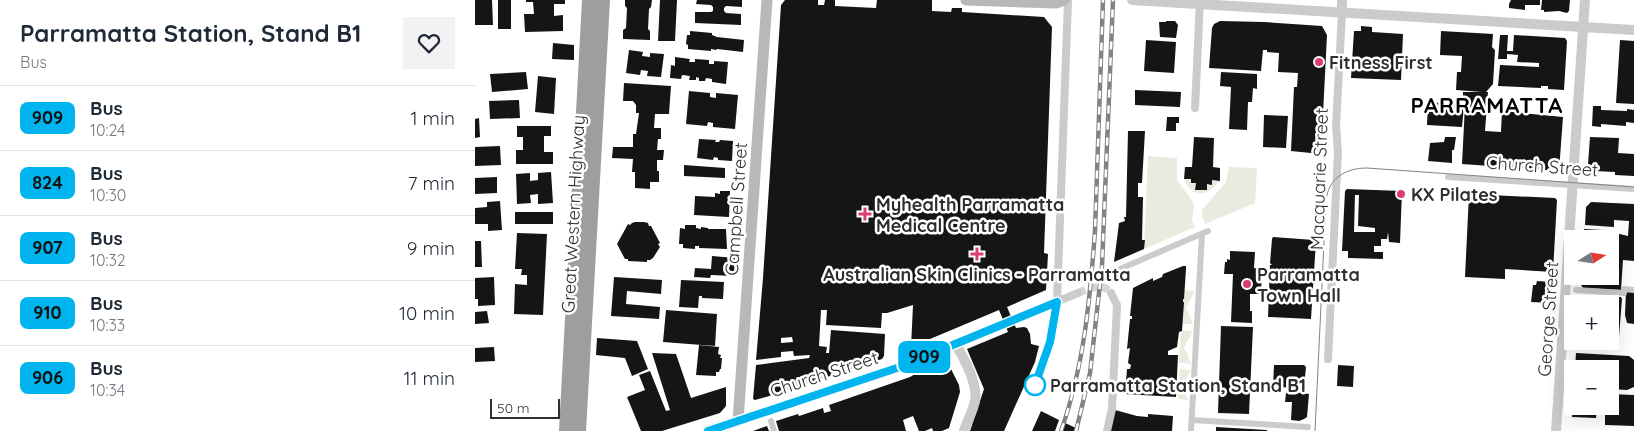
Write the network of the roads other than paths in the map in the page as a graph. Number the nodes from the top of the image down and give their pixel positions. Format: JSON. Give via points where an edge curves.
{"nodes":[{"id":1,"x":589,"y":0,"type":"edge"},
{"id":2,"x":603,"y":0,"type":"edge"},
{"id":3,"x":767,"y":0,"type":"edge"},
{"id":4,"x":966,"y":0,"type":"edge"},
{"id":5,"x":1064,"y":0,"type":"edge"},
{"id":6,"x":1068,"y":0,"type":"edge"},
{"id":7,"x":1132,"y":0,"type":"edge"},
{"id":8,"x":1342,"y":0,"type":"edge"},
{"id":9,"x":1585,"y":0,"type":"edge"},
{"id":10,"x":1199,"y":2,"type":"edge"},
{"id":11,"x":1342,"y":13,"type":"junction"},
{"id":12,"x":1584,"y":27,"type":"junction"},
{"id":13,"x":1634,"y":30,"type":"edge"},
{"id":14,"x":1195,"y":108,"type":"dead end"},
{"id":15,"x":1448,"y":177,"type":"dead end"},
{"id":16,"x":1573,"y":186,"type":"junction"},
{"id":17,"x":1634,"y":189,"type":"edge"},
{"id":18,"x":1113,"y":272,"type":"dead end"},
{"id":19,"x":1576,"y":290,"type":"dead end"},
{"id":20,"x":1634,"y":290,"type":"edge"},
{"id":21,"x":1078,"y":293,"type":"tunnel mouth"},
{"id":22,"x":1111,"y":293,"type":"dead end"},
{"id":23,"x":1060,"y":300,"type":"junction"},
{"id":24,"x":955,"y":344,"type":"junction"},
{"id":25,"x":1328,"y":360,"type":"dead end"},
{"id":26,"x":1192,"y":420,"type":"junction"},
{"id":27,"x":738,"y":421,"type":"junction"},
{"id":28,"x":771,"y":421,"type":"dead end"},
{"id":29,"x":1308,"y":427,"type":"dead end"},
{"id":30,"x":566,"y":431,"type":"edge"},
{"id":31,"x":579,"y":431,"type":"edge"},
{"id":32,"x":707,"y":431,"type":"edge"},
{"id":33,"x":774,"y":431,"type":"edge"},
{"id":34,"x":957,"y":431,"type":"edge"},
{"id":35,"x":963,"y":431,"type":"edge"},
{"id":36,"x":1107,"y":431,"type":"edge"},
{"id":37,"x":1191,"y":431,"type":"edge"},
{"id":38,"x":1556,"y":431,"type":"edge"}],
"edges":[{"from":1,"to":30,"type":"highway","name":"Great Western Highway"},
{"from":2,"to":31,"type":"highway","name":"Great Western Highway"},
{"from":3,"to":27,"type":"main road","name":"Campbell Street"},
{"from":4,"to":5,"type":"main road","via":[[1057,3]]},
{"from":6,"to":23,"type":"street"},
{"from":7,"to":10,"type":"street"},
{"from":8,"to":11,"type":"street","name":"Macquarie Street"},
{"from":9,"to":12,"type":"street","name":"George Street"},
{"from":10,"to":11,"type":"street"},
{"from":10,"to":14,"type":"street"},
{"from":11,"to":12,"type":"street"},
{"from":11,"to":25,"type":"street","name":"Macquarie Street"},
{"from":12,"to":13,"type":"street"},
{"from":12,"to":16,"type":"street","name":"George Street"},
{"from":15,"to":16,"type":"street","name":"Church Street"},
{"from":16,"to":17,"type":"street","name":"Church Street"},
{"from":16,"to":38,"type":"street","name":"George Street"},
{"from":18,"to":26,"type":"street","via":[[1205,232]]},
{"from":19,"to":20,"type":"street","via":[[1624,294],[1624,290]]},
{"from":21,"to":23,"type":"street","name":"Church Street"},
{"from":22,"to":36,"type":"street","via":[[1117,305],[1112,409]]},
{"from":23,"to":24,"type":"street","name":"Church Street"},
{"from":24,"to":27,"type":"street","name":"Church Street","via":[[897,368]]},
{"from":24,"to":34,"type":"street","via":[[969,391],[968,405]]},
{"from":24,"to":35,"type":"street","via":[[973,382],[975,396]]},
{"from":26,"to":29,"type":"street"},
{"from":26,"to":37,"type":"street"},
{"from":27,"to":32,"type":"main road","name":"Church Street"},
{"from":28,"to":33,"type":"street"}]}
